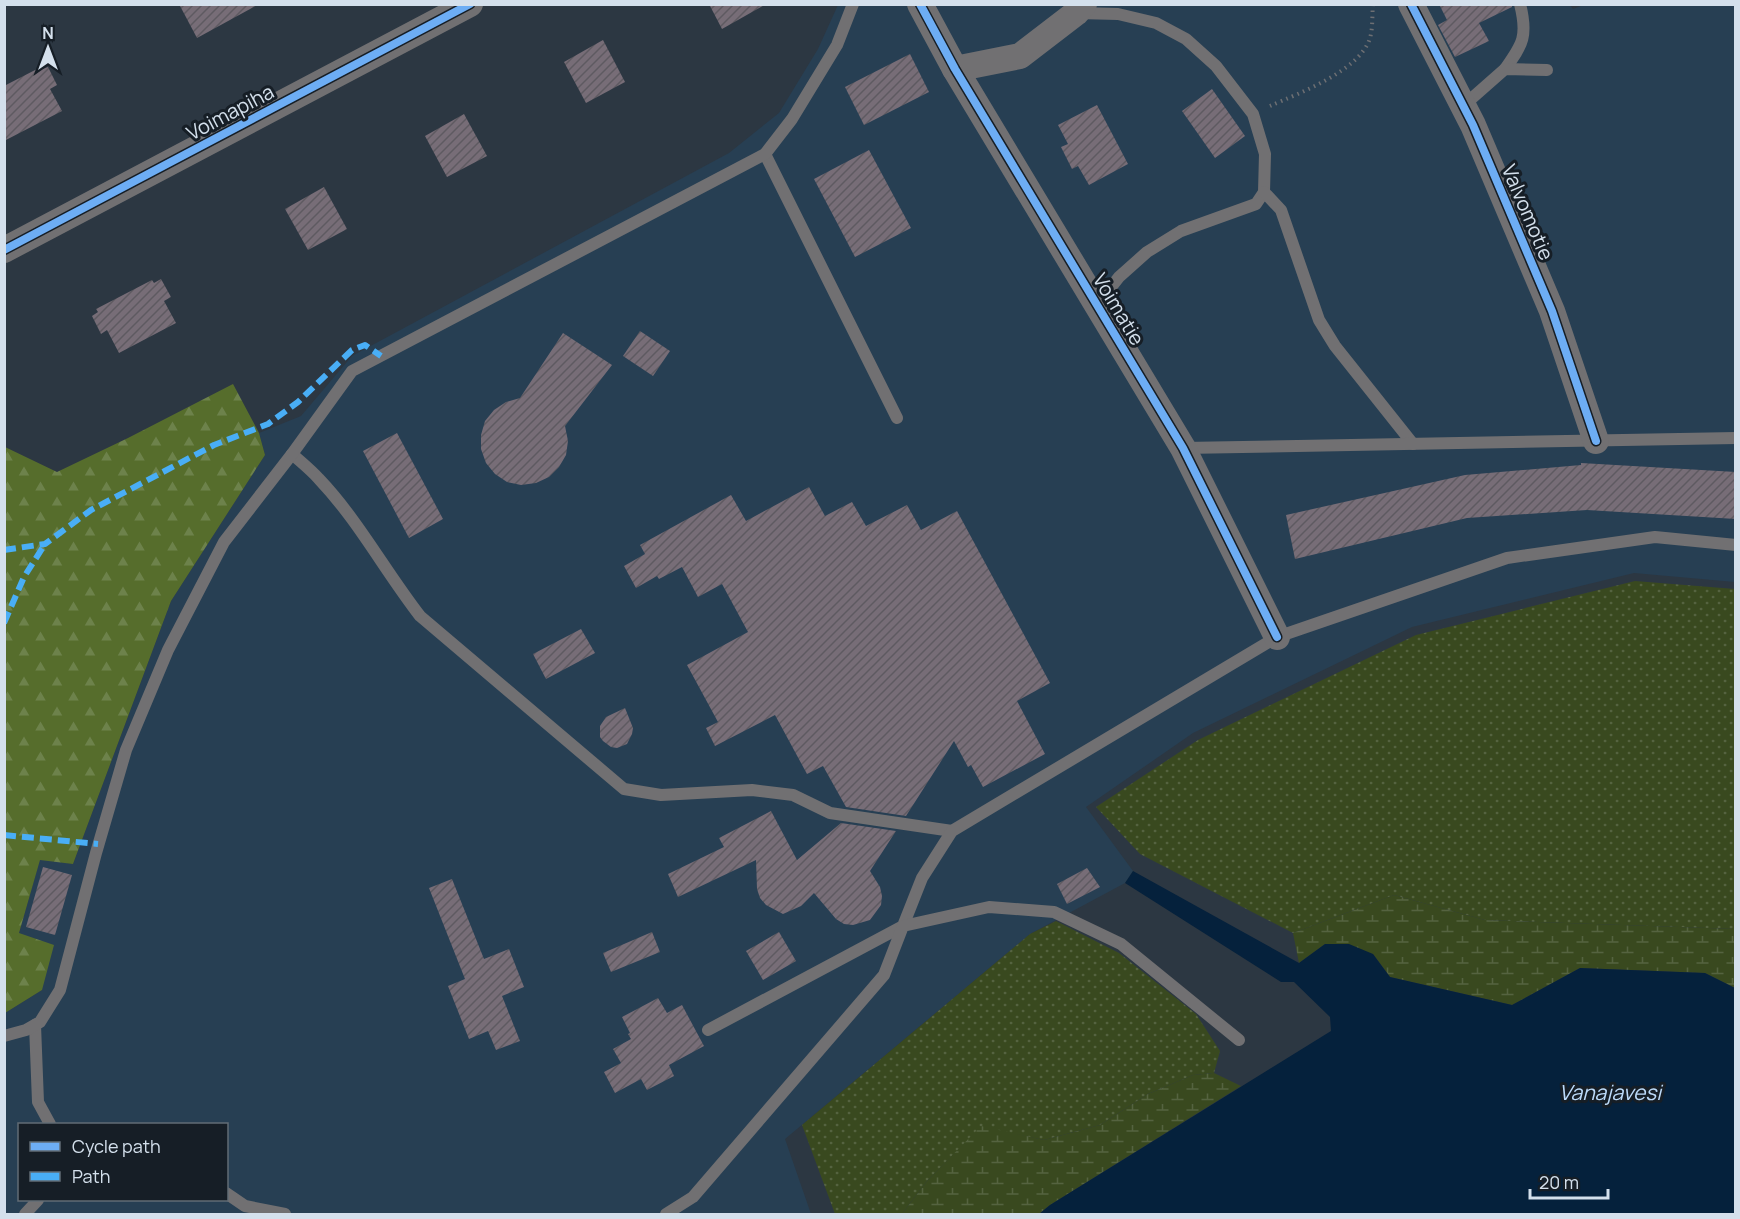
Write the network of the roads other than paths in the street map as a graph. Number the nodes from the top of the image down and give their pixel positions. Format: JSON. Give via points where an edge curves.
{"nodes":[{"id":1,"x":470,"y":4,"type":"edge"},
{"id":2,"x":853,"y":4,"type":"edge"},
{"id":3,"x":920,"y":4,"type":"edge"},
{"id":4,"x":1411,"y":4,"type":"edge"},
{"id":5,"x":1520,"y":4,"type":"edge"},
{"id":6,"x":1080,"y":9,"type":"edge"},
{"id":7,"x":955,"y":69,"type":"junction"},
{"id":8,"x":1504,"y":69,"type":"junction"},
{"id":9,"x":1547,"y":70,"type":"dead end"},
{"id":10,"x":1464,"y":106,"type":"junction"},
{"id":11,"x":765,"y":154,"type":"junction"},
{"id":12,"x":1264,"y":192,"type":"junction"},
{"id":13,"x":4,"y":250,"type":"edge"},
{"id":14,"x":1097,"y":305,"type":"junction"},
{"id":15,"x":897,"y":418,"type":"dead end"},
{"id":16,"x":1736,"y":438,"type":"edge"},
{"id":17,"x":1596,"y":441,"type":"junction"},
{"id":18,"x":1413,"y":444,"type":"junction"},
{"id":19,"x":1183,"y":448,"type":"junction"},
{"id":20,"x":292,"y":454,"type":"junction"},
{"id":21,"x":1736,"y":545,"type":"edge"},
{"id":22,"x":1277,"y":637,"type":"junction"},
{"id":23,"x":952,"y":831,"type":"junction"},
{"id":24,"x":903,"y":926,"type":"junction"},
{"id":25,"x":35,"y":1025,"type":"junction"},
{"id":26,"x":708,"y":1030,"type":"dead end"},
{"id":27,"x":4,"y":1036,"type":"edge"},
{"id":28,"x":1239,"y":1040,"type":"dead end"},
{"id":29,"x":49,"y":1123,"type":"edge"},
{"id":30,"x":228,"y":1194,"type":"edge"},
{"id":31,"x":37,"y":1201,"type":"edge"},
{"id":32,"x":271,"y":1213,"type":"edge"},
{"id":33,"x":25,"y":1215,"type":"edge"},
{"id":34,"x":285,"y":1215,"type":"edge"},
{"id":35,"x":666,"y":1215,"type":"edge"}],
"edges":[{"from":1,"to":13,"type":"street","name":"Voimapiha"},
{"from":2,"to":11,"type":"lane","via":[[837,45],[792,120]]},
{"from":3,"to":7,"type":"street","name":"Voimatie"},
{"from":4,"to":10,"type":"street","name":"Valvomotie"},
{"from":5,"to":8,"type":"lane","via":[[1525,23],[1522,46]]},
{"from":6,"to":7,"type":"street","via":[[1020,56]]},
{"from":6,"to":12,"type":"lane","via":[[1156,23],[1186,39],[1216,66],[1253,114],[1265,154]]},
{"from":7,"to":14,"type":"street","name":"Voimatie"},
{"from":8,"to":9,"type":"lane"},
{"from":8,"to":10,"type":"lane"},
{"from":10,"to":17,"type":"street","name":"Valvomotie","via":[[1552,310]]},
{"from":11,"to":15,"type":"lane"},
{"from":11,"to":20,"type":"lane","via":[[352,371]]},
{"from":12,"to":14,"type":"lane","via":[[1256,204],[1181,231],[1147,252]]},
{"from":12,"to":18,"type":"lane","via":[[1281,210],[1319,320]]},
{"from":14,"to":19,"type":"street","name":"Voimatie"},
{"from":16,"to":17,"type":"lane"},
{"from":17,"to":18,"type":"lane"},
{"from":18,"to":19,"type":"lane"},
{"from":19,"to":22,"type":"street","name":"Voimatie"},
{"from":20,"to":23,"type":"lane","via":[[319,479],[420,616],[624,789],[661,795],[752,790],[793,795],[830,813]]},
{"from":20,"to":25,"type":"lane","via":[[224,542],[168,650],[126,750],[60,990]]},
{"from":21,"to":22,"type":"lane","via":[[1656,537],[1507,558]]},
{"from":22,"to":23,"type":"lane"},
{"from":23,"to":24,"type":"lane","via":[[922,878]]},
{"from":24,"to":26,"type":"lane"},
{"from":24,"to":28,"type":"lane","via":[[989,907],[1054,912],[1121,944]]},
{"from":24,"to":35,"type":"lane","via":[[884,975],[693,1197]]},
{"from":25,"to":27,"type":"lane"},
{"from":25,"to":29,"type":"lane","via":[[38,1102]]},
{"from":30,"to":32,"type":"lane","via":[[245,1206]]},
{"from":31,"to":33,"type":"lane"},
{"from":32,"to":34,"type":"lane"}]}
